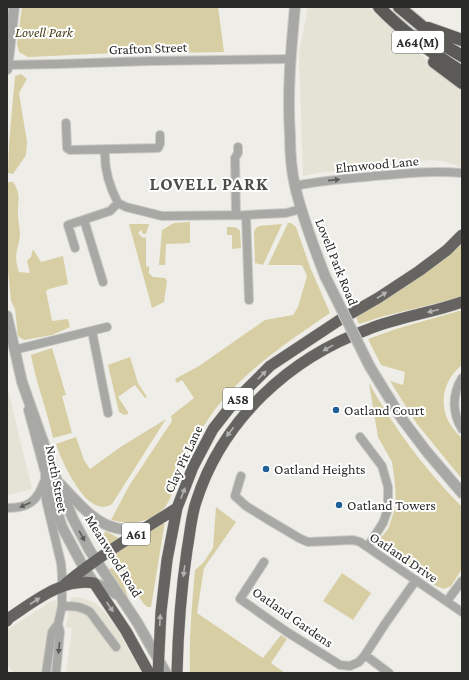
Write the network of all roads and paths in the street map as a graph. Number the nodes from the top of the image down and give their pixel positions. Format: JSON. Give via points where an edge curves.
{"nodes":[{"id":1,"x":14,"y":7,"type":"edge"},
{"id":2,"x":295,"y":7,"type":"edge"},
{"id":3,"x":379,"y":7,"type":"edge"},
{"id":4,"x":399,"y":7,"type":"edge"},
{"id":5,"x":9,"y":21,"type":"edge"},
{"id":6,"x":422,"y":25,"type":"junction"},
{"id":7,"x":413,"y":39,"type":"junction"},
{"id":8,"x":462,"y":40,"type":"edge"},
{"id":9,"x":462,"y":56,"type":"edge"},
{"id":10,"x":290,"y":59,"type":"junction"},
{"id":11,"x":8,"y":65,"type":"edge"},
{"id":12,"x":7,"y":69,"type":"edge"},
{"id":13,"x":462,"y":72,"type":"edge"},
{"id":14,"x":462,"y":83,"type":"edge"},
{"id":15,"x":66,"y":123,"type":"dead end"},
{"id":16,"x":160,"y":135,"type":"dead end"},
{"id":17,"x":238,"y":147,"type":"dead end"},
{"id":18,"x":105,"y":150,"type":"junction"},
{"id":19,"x":462,"y":173,"type":"edge"},
{"id":20,"x":295,"y":186,"type":"junction"},
{"id":21,"x":118,"y":203,"type":"junction"},
{"id":22,"x":301,"y":209,"type":"junction"},
{"id":23,"x":236,"y":215,"type":"junction"},
{"id":24,"x":246,"y":215,"type":"junction"},
{"id":25,"x":84,"y":220,"type":"junction"},
{"id":26,"x":462,"y":235,"type":"edge"},
{"id":27,"x":75,"y":248,"type":"dead end"},
{"id":28,"x":103,"y":282,"type":"dead end"},
{"id":29,"x":249,"y":300,"type":"dead end"},
{"id":30,"x":462,"y":302,"type":"edge"},
{"id":31,"x":7,"y":316,"type":"edge"},
{"id":32,"x":107,"y":327,"type":"dead end"},
{"id":33,"x":92,"y":331,"type":"junction"},
{"id":34,"x":14,"y":350,"type":"junction"},
{"id":35,"x":462,"y":378,"type":"edge"},
{"id":36,"x":22,"y":382,"type":"junction"},
{"id":37,"x":108,"y":413,"type":"dead end"},
{"id":38,"x":462,"y":429,"type":"edge"},
{"id":39,"x":360,"y":437,"type":"dead end"},
{"id":40,"x":241,"y":476,"type":"dead end"},
{"id":41,"x":46,"y":477,"type":"junction"},
{"id":42,"x":57,"y":481,"type":"junction"},
{"id":43,"x":462,"y":493,"type":"edge"},
{"id":44,"x":7,"y":508,"type":"edge"},
{"id":45,"x":177,"y":508,"type":"junction"},
{"id":46,"x":141,"y":530,"type":"junction"},
{"id":47,"x":368,"y":546,"type":"junction"},
{"id":48,"x":96,"y":560,"type":"junction"},
{"id":49,"x":264,"y":562,"type":"dead end"},
{"id":50,"x":84,"y":568,"type":"junction"},
{"id":51,"x":416,"y":580,"type":"junction"},
{"id":52,"x":462,"y":581,"type":"edge"},
{"id":53,"x":94,"y":583,"type":"junction"},
{"id":54,"x":62,"y":587,"type":"junction"},
{"id":55,"x":123,"y":600,"type":"junction"},
{"id":56,"x":447,"y":601,"type":"junction"},
{"id":57,"x":62,"y":606,"type":"junction"},
{"id":58,"x":462,"y":612,"type":"edge"},
{"id":59,"x":8,"y":619,"type":"edge"},
{"id":60,"x":58,"y":624,"type":"junction"},
{"id":61,"x":116,"y":647,"type":"dead end"},
{"id":62,"x":365,"y":655,"type":"junction"},
{"id":63,"x":158,"y":659,"type":"junction"},
{"id":64,"x":46,"y":673,"type":"edge"},
{"id":65,"x":56,"y":673,"type":"edge"},
{"id":66,"x":149,"y":673,"type":"edge"},
{"id":67,"x":158,"y":673,"type":"edge"},
{"id":68,"x":166,"y":673,"type":"edge"},
{"id":69,"x":177,"y":673,"type":"edge"},
{"id":70,"x":389,"y":673,"type":"edge"}],
"edges":[{"from":1,"to":5,"type":"street"},
{"from":2,"to":10,"type":"street","name":"Lovell Park Road"},
{"from":3,"to":7,"type":"highway","number":"A64(M)"},
{"from":4,"to":6,"type":"highway","number":"A64(M)"},
{"from":5,"to":11,"type":"street"},
{"from":6,"to":8,"type":"highway","number":"A64(M)"},
{"from":6,"to":9,"type":"highway","number":"A64(M)","via":[[447,47]]},
{"from":7,"to":13,"type":"highway","number":"A64(M)"},
{"from":7,"to":14,"type":"highway","number":"A64(M)","via":[[435,63]]},
{"from":10,"to":11,"type":"street","name":"Grafton Street"},
{"from":10,"to":20,"type":"street","name":"Lovell Park Road","via":[[289,116]]},
{"from":11,"to":12,"type":"street"},
{"from":15,"to":18,"type":"street","via":[[67,148]]},
{"from":16,"to":18,"type":"street","via":[[158,148]]},
{"from":17,"to":23,"type":"street","via":[[235,158]]},
{"from":18,"to":21,"type":"street","via":[[106,173]]},
{"from":20,"to":19,"type":"street","name":"Elmwood Lane","one_way":true,"via":[[403,174]]},
{"from":20,"to":22,"type":"street","name":"Lovell Park Road"},
{"from":21,"to":23,"type":"street","via":[[162,216]]},
{"from":21,"to":25,"type":"street","via":[[110,211]]},
{"from":22,"to":24,"type":"street","via":[[286,213]]},
{"from":22,"to":43,"type":"street","name":"Lovell Park Road","bridge":true,"via":[[325,276],[370,367],[402,419]]},
{"from":23,"to":24,"type":"street"},
{"from":24,"to":29,"type":"street"},
{"from":25,"to":27,"type":"street","via":[[68,225]]},
{"from":25,"to":28,"type":"street"},
{"from":45,"to":26,"type":"highway","name":"Clay Pit Lane","number":"A58","one_way":true,"via":[[212,429],[235,401],[270,366],[419,271]]},
{"from":30,"to":69,"type":"highway","name":"Clay Pit Lane","number":"A58","one_way":true,"via":[[369,329],[344,339],[305,361],[263,394],[225,439],[195,503],[181,591]]},
{"from":31,"to":34,"type":"street","name":"North Street"},
{"from":32,"to":33,"type":"street"},
{"from":33,"to":34,"type":"street"},
{"from":33,"to":37,"type":"street"},
{"from":34,"to":36,"type":"street","name":"North Street"},
{"from":35,"to":38,"type":"street","via":[[455,394],[454,406]]},
{"from":36,"to":41,"type":"street","name":"North Street"},
{"from":36,"to":42,"type":"street","name":"Meanwood Road"},
{"from":39,"to":47,"type":"street","via":[[382,466],[388,487],[388,509],[383,523]]},
{"from":40,"to":47,"type":"street","name":"Oatland Drive","via":[[235,496],[246,506],[290,533],[308,542],[353,540]]},
{"from":41,"to":44,"type":"street","one_way":true,"via":[[40,494],[28,505]]},
{"from":41,"to":50,"type":"street","name":"Meanwood Road","via":[[62,527]]},
{"from":41,"to":54,"type":"street","name":"North Street","via":[[46,500],[61,562]]},
{"from":42,"to":46,"type":"street","via":[[104,525],[117,529]]},
{"from":42,"to":48,"type":"street","name":"Meanwood Road","one_way":true,"via":[[79,531]]},
{"from":45,"to":46,"type":"highway","number":"A61"},
{"from":63,"to":45,"type":"highway","name":"Clay Pit Lane","number":"A58","one_way":true,"via":[[167,560]]},
{"from":46,"to":48,"type":"highway","number":"A61"},
{"from":47,"to":51,"type":"street","name":"Oatland Drive"},
{"from":48,"to":50,"type":"highway","number":"A61"},
{"from":48,"to":55,"type":"street","name":"Meanwood Road"},
{"from":49,"to":62,"type":"street","name":"Oatland Gardens","via":[[240,599],[340,665],[350,666],[359,662]]},
{"from":50,"to":53,"type":"street","name":"Meanwood Road"},
{"from":50,"to":54,"type":"highway","number":"A61"},
{"from":51,"to":56,"type":"street","name":"Oatland Drive"},
{"from":51,"to":62,"type":"street","name":"Oatland Gardens"},
{"from":52,"to":56,"type":"street"},
{"from":53,"to":54,"type":"highway","number":"A61","via":[[79,582]]},
{"from":53,"to":55,"type":"street","via":[[109,589]]},
{"from":53,"to":66,"type":"highway","name":"Meanwood Road","one_way":true,"via":[[126,631]]},
{"from":54,"to":57,"type":"street","name":"North Street"},
{"from":59,"to":54,"type":"highway","number":"A61","one_way":true},
{"from":55,"to":63,"type":"street","name":"Meanwood Road"},
{"from":56,"to":58,"type":"street","name":"Oatland Drive"},
{"from":57,"to":60,"type":"street","name":"North Street"},
{"from":57,"to":61,"type":"street","via":[[85,608]]},
{"from":60,"to":64,"type":"street","name":"North Street","via":[[52,632]]},
{"from":60,"to":65,"type":"street","name":"North Street","one_way":true,"via":[[60,632]]},
{"from":62,"to":70,"type":"street"},
{"from":63,"to":67,"type":"highway","name":"Clay Pit Lane","number":"A58"},
{"from":63,"to":68,"type":"street","name":"Meanwood Road"}]}
